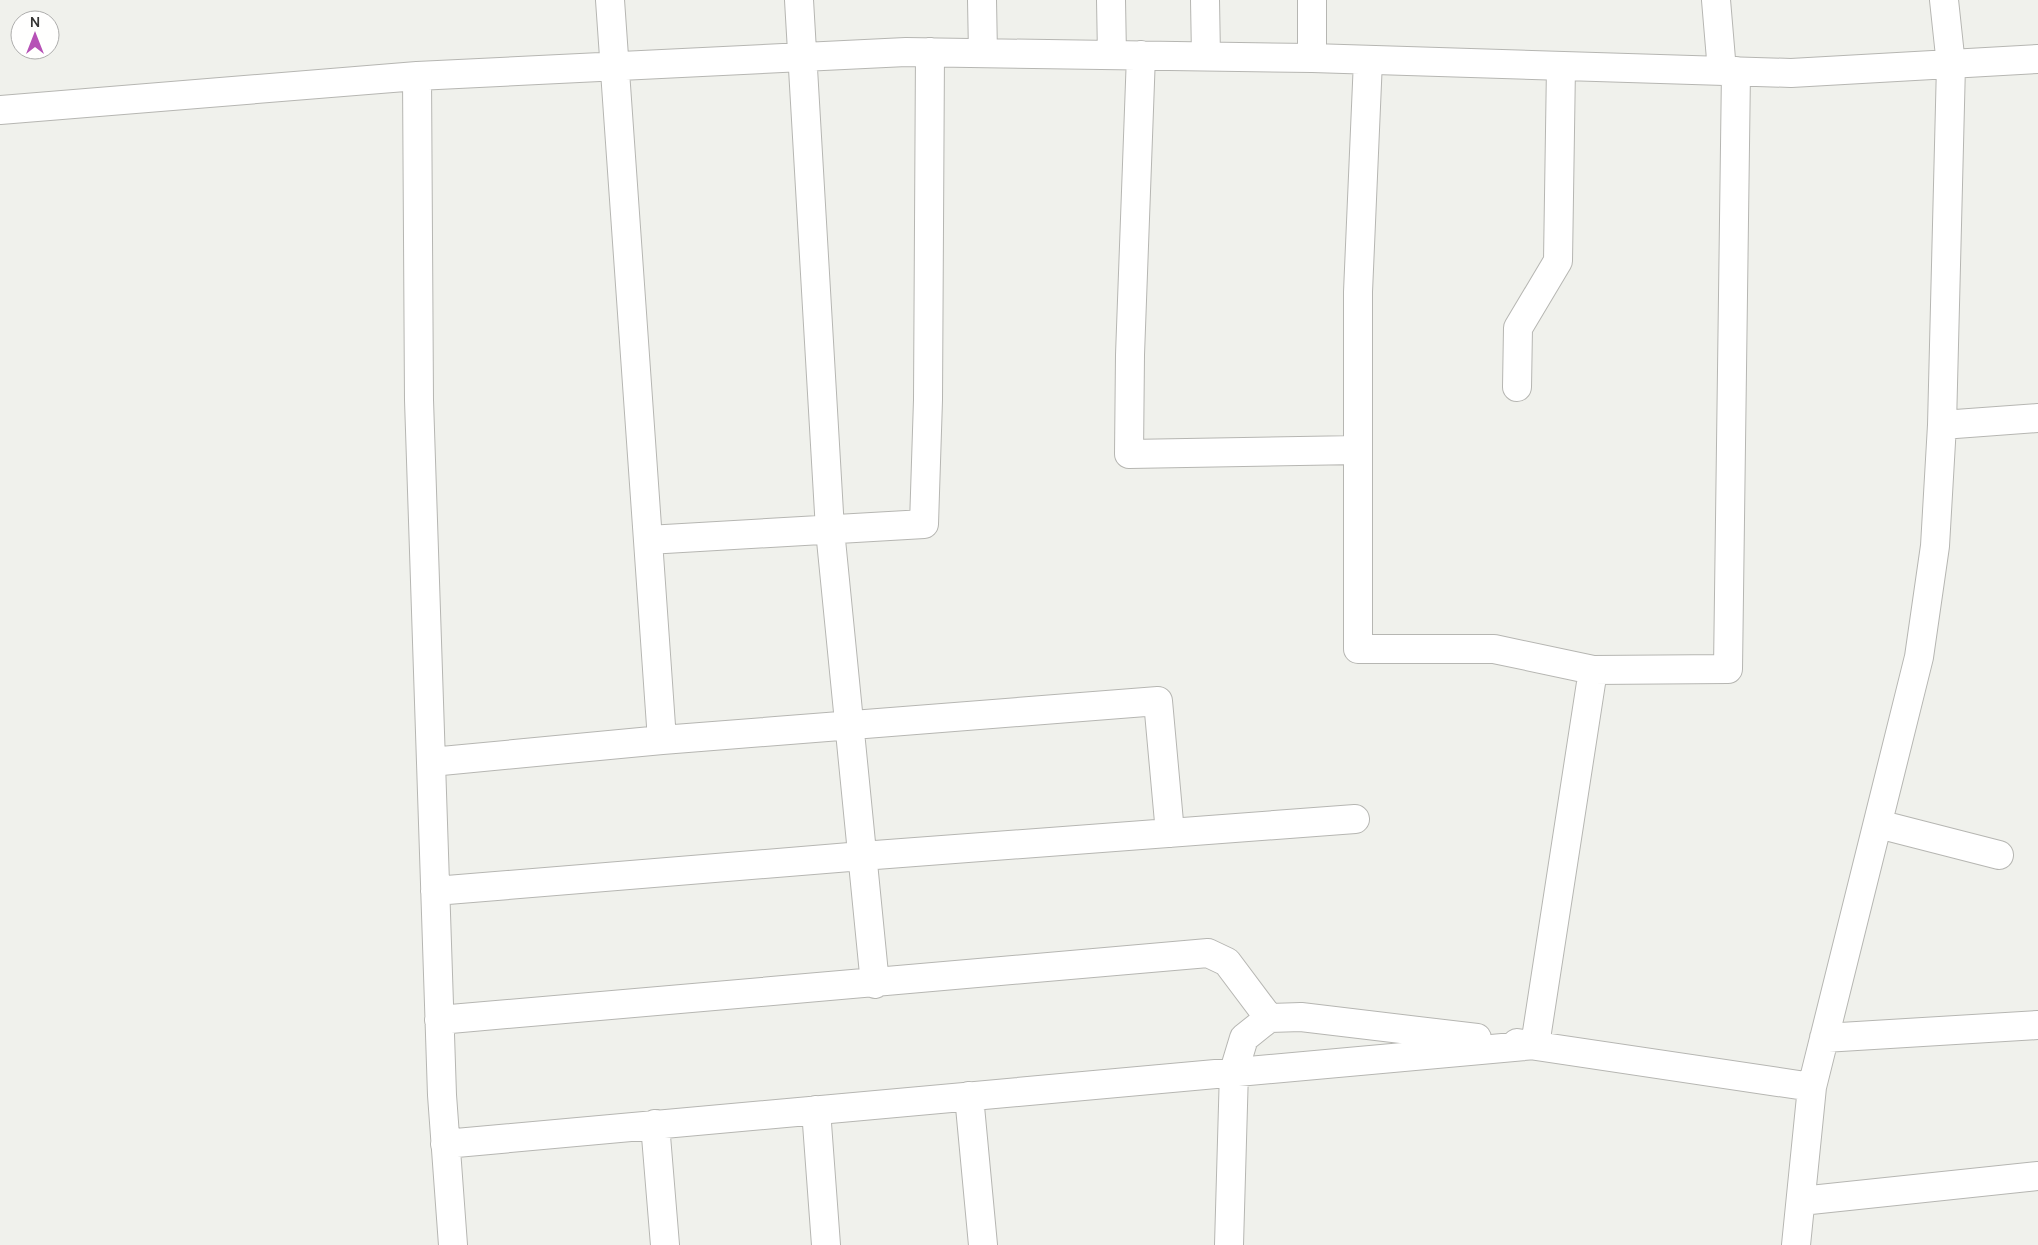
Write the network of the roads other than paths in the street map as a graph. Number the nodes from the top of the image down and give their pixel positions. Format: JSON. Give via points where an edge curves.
{"nodes":[{"id":1,"x":610,"y":0,"type":"edge"},
{"id":2,"x":798,"y":0,"type":"edge"},
{"id":3,"x":982,"y":0,"type":"edge"},
{"id":4,"x":1111,"y":0,"type":"edge"},
{"id":5,"x":1205,"y":0,"type":"edge"},
{"id":6,"x":1312,"y":0,"type":"edge"},
{"id":7,"x":1716,"y":0,"type":"edge"},
{"id":8,"x":1944,"y":0,"type":"edge"},
{"id":9,"x":930,"y":52,"type":"junction"},
{"id":10,"x":983,"y":53,"type":"junction"},
{"id":11,"x":1112,"y":55,"type":"junction"},
{"id":12,"x":1142,"y":55,"type":"junction"},
{"id":13,"x":1206,"y":56,"type":"junction"},
{"id":14,"x":801,"y":57,"type":"junction"},
{"id":15,"x":1312,"y":58,"type":"junction"},
{"id":16,"x":2038,"y":59,"type":"edge"},
{"id":17,"x":1368,"y":60,"type":"junction"},
{"id":18,"x":1951,"y":65,"type":"junction"},
{"id":19,"x":614,"y":66,"type":"junction"},
{"id":20,"x":1561,"y":66,"type":"junction"},
{"id":21,"x":1729,"y":71,"type":"junction"},
{"id":22,"x":417,"y":76,"type":"junction"},
{"id":23,"x":0,"y":110,"type":"edge"},
{"id":24,"x":1517,"y":387,"type":"dead end"},
{"id":25,"x":2038,"y":418,"type":"edge"},
{"id":26,"x":1942,"y":425,"type":"junction"},
{"id":27,"x":1358,"y":450,"type":"junction"},
{"id":28,"x":830,"y":530,"type":"junction"},
{"id":29,"x":648,"y":540,"type":"junction"},
{"id":30,"x":1593,"y":670,"type":"junction"},
{"id":31,"x":849,"y":725,"type":"junction"},
{"id":32,"x":662,"y":740,"type":"junction"},
{"id":33,"x":431,"y":762,"type":"junction"},
{"id":34,"x":1355,"y":819,"type":"dead end"},
{"id":35,"x":1878,"y":824,"type":"junction"},
{"id":36,"x":1170,"y":833,"type":"junction"},
{"id":37,"x":1999,"y":855,"type":"dead end"},
{"id":38,"x":862,"y":856,"type":"junction"},
{"id":39,"x":435,"y":891,"type":"junction"},
{"id":40,"x":875,"y":984,"type":"junction"},
{"id":41,"x":1269,"y":1018,"type":"junction"},
{"id":42,"x":439,"y":1020,"type":"junction"},
{"id":43,"x":2038,"y":1026,"type":"edge"},
{"id":44,"x":1824,"y":1038,"type":"junction"},
{"id":45,"x":1535,"y":1045,"type":"junction"},
{"id":46,"x":1234,"y":1071,"type":"junction"},
{"id":47,"x":1812,"y":1086,"type":"junction"},
{"id":48,"x":969,"y":1096,"type":"junction"},
{"id":49,"x":816,"y":1110,"type":"junction"},
{"id":50,"x":655,"y":1124,"type":"junction"},
{"id":51,"x":445,"y":1144,"type":"junction"},
{"id":52,"x":2038,"y":1176,"type":"edge"},
{"id":53,"x":1801,"y":1201,"type":"junction"},
{"id":54,"x":453,"y":1245,"type":"edge"},
{"id":55,"x":665,"y":1245,"type":"edge"},
{"id":56,"x":826,"y":1245,"type":"edge"},
{"id":57,"x":983,"y":1245,"type":"edge"},
{"id":58,"x":1229,"y":1245,"type":"edge"},
{"id":59,"x":1796,"y":1245,"type":"edge"}],
"edges":[{"from":1,"to":19,"type":"street"},
{"from":2,"to":14,"type":"street"},
{"from":3,"to":10,"type":"street"},
{"from":4,"to":11,"type":"street"},
{"from":5,"to":13,"type":"street"},
{"from":6,"to":15,"type":"street"},
{"from":7,"to":21,"type":"street"},
{"from":8,"to":18,"type":"street"},
{"from":9,"to":10,"type":"street"},
{"from":9,"to":14,"type":"street"},
{"from":9,"to":28,"type":"street","via":[[924,524]]},
{"from":10,"to":11,"type":"street"},
{"from":11,"to":12,"type":"street"},
{"from":12,"to":13,"type":"street"},
{"from":12,"to":27,"type":"street","via":[[1129,454]]},
{"from":13,"to":15,"type":"street"},
{"from":14,"to":19,"type":"street"},
{"from":14,"to":28,"type":"street"},
{"from":15,"to":17,"type":"street"},
{"from":16,"to":18,"type":"street"},
{"from":17,"to":20,"type":"street"},
{"from":17,"to":27,"type":"street","via":[[1358,292]]},
{"from":18,"to":21,"type":"street","via":[[1791,73]]},
{"from":18,"to":26,"type":"street"},
{"from":19,"to":22,"type":"street"},
{"from":19,"to":29,"type":"street"},
{"from":20,"to":21,"type":"street"},
{"from":20,"to":24,"type":"street","via":[[1558,261],[1518,328]]},
{"from":21,"to":30,"type":"street","via":[[1728,669]]},
{"from":22,"to":23,"type":"street"},
{"from":22,"to":33,"type":"street","via":[[419,400]]},
{"from":25,"to":26,"type":"street"},
{"from":26,"to":35,"type":"street","via":[[1935,546],[1919,657]]},
{"from":27,"to":30,"type":"street","via":[[1358,649],[1494,649]]},
{"from":28,"to":29,"type":"street"},
{"from":28,"to":31,"type":"street"},
{"from":29,"to":32,"type":"street"},
{"from":30,"to":45,"type":"street"},
{"from":31,"to":32,"type":"street"},
{"from":31,"to":36,"type":"street","via":[[1158,701]]},
{"from":31,"to":38,"type":"street"},
{"from":32,"to":33,"type":"street"},
{"from":33,"to":39,"type":"street"},
{"from":34,"to":36,"type":"street"},
{"from":35,"to":37,"type":"street"},
{"from":35,"to":44,"type":"street"},
{"from":36,"to":38,"type":"street"},
{"from":38,"to":39,"type":"street"},
{"from":38,"to":40,"type":"street"},
{"from":39,"to":42,"type":"street"},
{"from":40,"to":41,"type":"street","via":[[1208,953],[1226,962]]},
{"from":40,"to":42,"type":"street"},
{"from":41,"to":45,"type":"street","via":[[1300,1017]]},
{"from":41,"to":46,"type":"street","via":[[1244,1038]]},
{"from":42,"to":51,"type":"street"},
{"from":43,"to":44,"type":"street"},
{"from":44,"to":47,"type":"street"},
{"from":45,"to":46,"type":"street"},
{"from":45,"to":47,"type":"street"},
{"from":46,"to":48,"type":"street"},
{"from":46,"to":58,"type":"street"},
{"from":47,"to":53,"type":"street"},
{"from":48,"to":49,"type":"street"},
{"from":48,"to":57,"type":"street"},
{"from":49,"to":50,"type":"street"},
{"from":49,"to":56,"type":"street"},
{"from":50,"to":51,"type":"street"},
{"from":50,"to":55,"type":"street"},
{"from":51,"to":54,"type":"street"},
{"from":52,"to":53,"type":"street"},
{"from":53,"to":59,"type":"street"}]}
